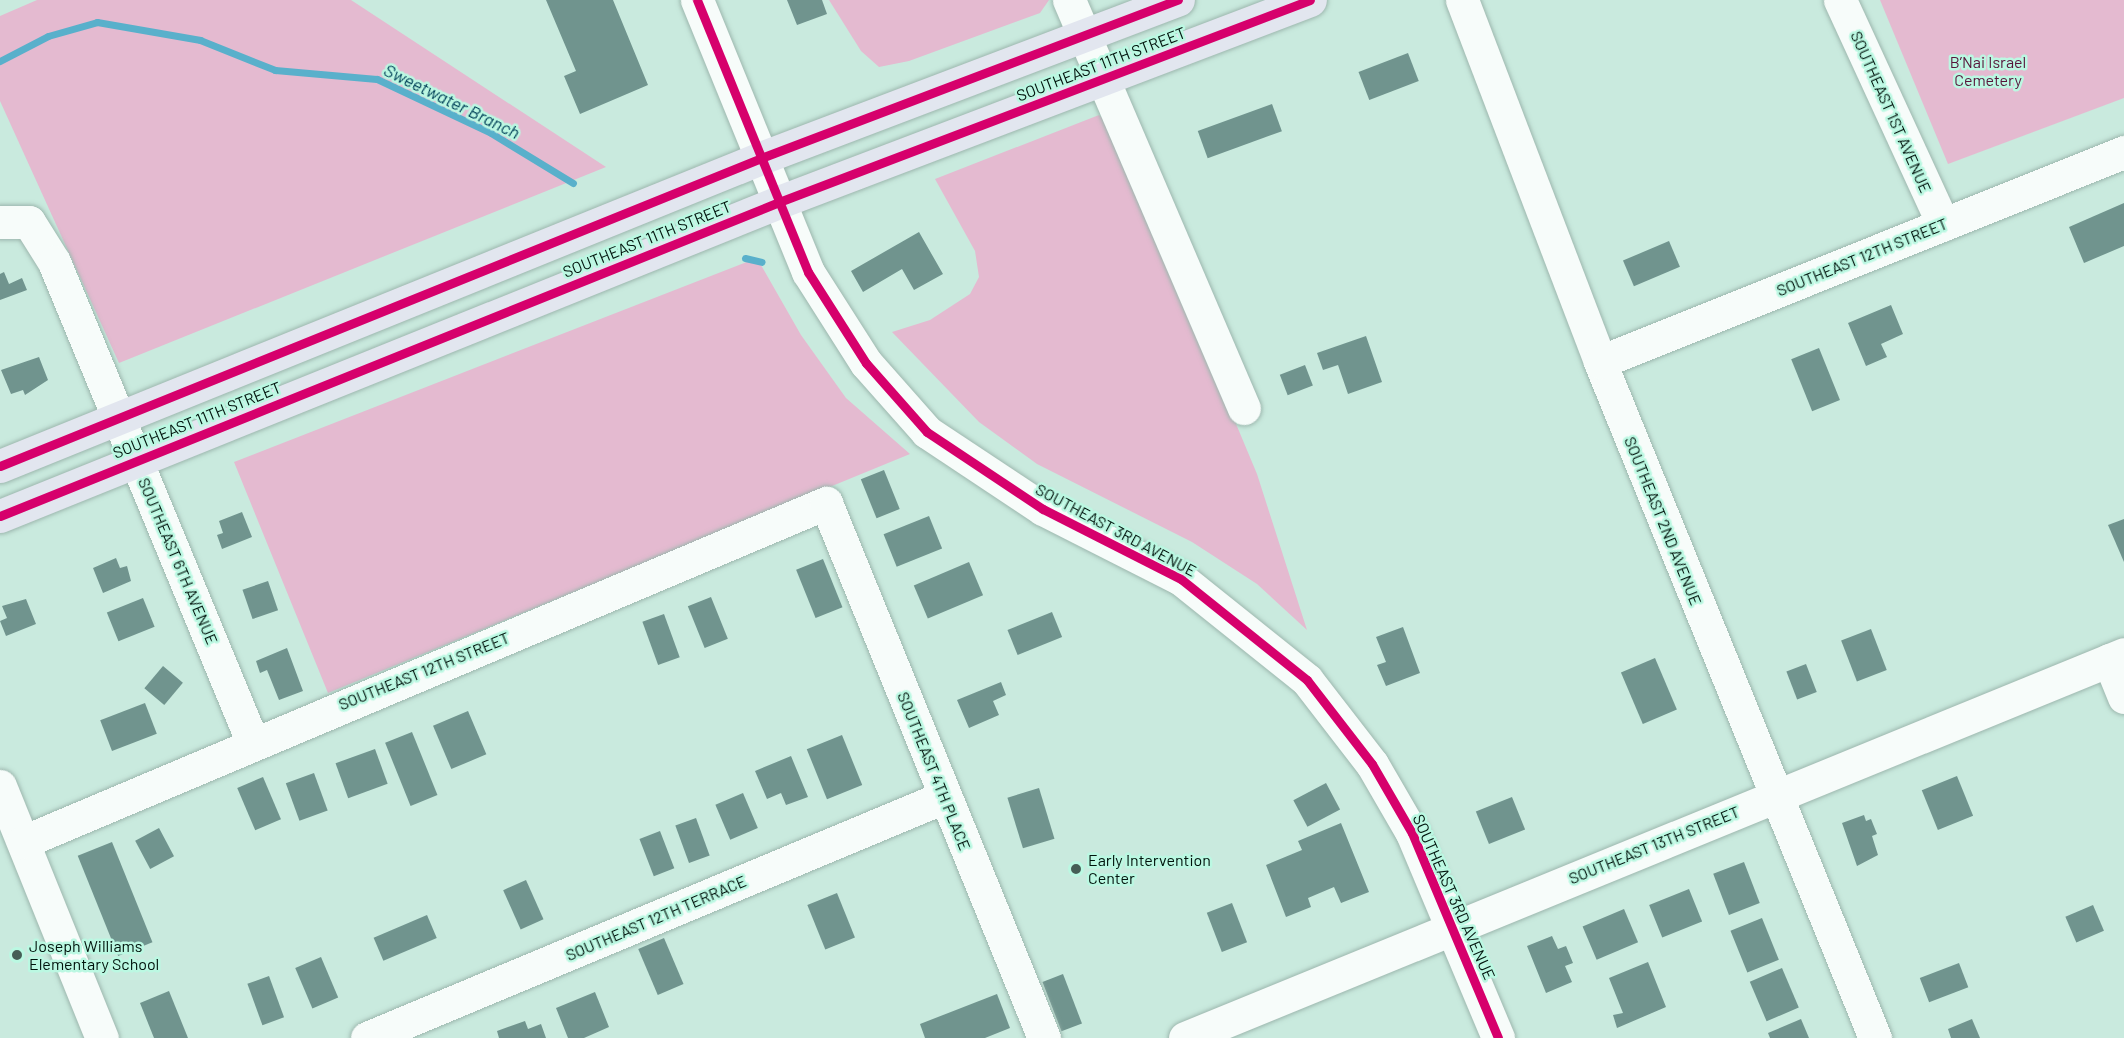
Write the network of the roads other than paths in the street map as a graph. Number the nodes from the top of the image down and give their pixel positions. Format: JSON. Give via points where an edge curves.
{"nodes":[{"id":1,"x":697,"y":0,"type":"edge"},
{"id":2,"x":1069,"y":0,"type":"edge"},
{"id":3,"x":1178,"y":0,"type":"edge"},
{"id":4,"x":1310,"y":0,"type":"edge"},
{"id":5,"x":1462,"y":0,"type":"edge"},
{"id":6,"x":1840,"y":0,"type":"edge"},
{"id":7,"x":1083,"y":36,"type":"junction"},
{"id":8,"x":1101,"y":80,"type":"junction"},
{"id":9,"x":2124,"y":152,"type":"edge"},
{"id":10,"x":761,"y":158,"type":"junction"},
{"id":11,"x":779,"y":202,"type":"junction"},
{"id":12,"x":13,"y":222,"type":"edge"},
{"id":13,"x":1943,"y":224,"type":"junction"},
{"id":14,"x":1600,"y":362,"type":"junction"},
{"id":15,"x":1244,"y":408,"type":"dead end"},
{"id":16,"x":118,"y":418,"type":"junction"},
{"id":17,"x":136,"y":461,"type":"junction"},
{"id":18,"x":0,"y":465,"type":"edge"},
{"id":19,"x":826,"y":503,"type":"joint"},
{"id":20,"x":0,"y":516,"type":"edge"},
{"id":21,"x":2117,"y":657,"type":"edge"},
{"id":22,"x":2124,"y":697,"type":"edge"},
{"id":23,"x":252,"y":741,"type":"junction"},
{"id":24,"x":0,"y":786,"type":"edge"},
{"id":25,"x":1773,"y":796,"type":"junction"},
{"id":26,"x":944,"y":797,"type":"junction"},
{"id":27,"x":23,"y":842,"type":"junction"},
{"id":28,"x":1454,"y":928,"type":"junction"},
{"id":29,"x":102,"y":1038,"type":"edge"},
{"id":30,"x":367,"y":1038,"type":"edge"},
{"id":31,"x":1044,"y":1038,"type":"edge"},
{"id":32,"x":1185,"y":1038,"type":"edge"},
{"id":33,"x":1498,"y":1038,"type":"edge"},
{"id":34,"x":1875,"y":1038,"type":"edge"}],
"edges":[{"from":1,"to":10,"type":"street","name":"SOUTHEAST 3RD AVENUE"},
{"from":2,"to":7,"type":"street"},
{"from":3,"to":7,"type":"highway","name":"SOUTHEAST 11TH STREET"},
{"from":4,"to":8,"type":"highway","name":"SOUTHEAST 11TH STREET"},
{"from":5,"to":14,"type":"street","name":"SOUTHEAST 2ND AVENUE"},
{"from":6,"to":13,"type":"street","name":"SOUTHEAST 1ST AVENUE"},
{"from":7,"to":8,"type":"street"},
{"from":7,"to":10,"type":"highway","name":"SOUTHEAST 11TH STREET"},
{"from":8,"to":11,"type":"highway","name":"SOUTHEAST 11TH STREET"},
{"from":8,"to":15,"type":"street"},
{"from":9,"to":13,"type":"street","name":"SOUTHEAST 12TH STREET"},
{"from":10,"to":11,"type":"street","name":"SOUTHEAST 3RD AVENUE"},
{"from":10,"to":16,"type":"highway","name":"SOUTHEAST 11TH STREET"},
{"from":11,"to":17,"type":"highway","name":"SOUTHEAST 11TH STREET"},
{"from":11,"to":28,"type":"street","name":"SOUTHEAST 3RD AVENUE","via":[[808,272],[866,363],[927,432],[1012,490],[1181,579],[1307,680],[1372,764],[1412,833]]},
{"from":12,"to":16,"type":"street","name":"SOUTHEAST 6TH AVENUE","via":[[54,262]]},
{"from":13,"to":14,"type":"street","name":"SOUTHEAST 12TH STREET"},
{"from":14,"to":25,"type":"street","name":"SOUTHEAST 2ND AVENUE"},
{"from":16,"to":17,"type":"street","name":"SOUTHEAST 6TH AVENUE"},
{"from":16,"to":18,"type":"highway","name":"SOUTHEAST 11TH STREET"},
{"from":17,"to":20,"type":"highway","name":"SOUTHEAST 11TH STREET"},
{"from":17,"to":23,"type":"street","name":"SOUTHEAST 6TH AVENUE"},
{"from":19,"to":23,"type":"street","name":"SOUTHEAST 12TH STREET"},
{"from":19,"to":26,"type":"street","name":"SOUTHEAST 4TH PLACE"},
{"from":21,"to":22,"type":"street"},
{"from":21,"to":25,"type":"street","name":"SOUTHEAST 13TH STREET"},
{"from":23,"to":27,"type":"street","name":"SOUTHEAST 12TH STREET"},
{"from":24,"to":27,"type":"street"},
{"from":25,"to":28,"type":"street","name":"SOUTHEAST 13TH STREET"},
{"from":25,"to":34,"type":"street","name":"SOUTHEAST 2ND AVENUE"},
{"from":26,"to":30,"type":"street","name":"SOUTHEAST 12TH TERRACE"},
{"from":26,"to":31,"type":"street","name":"SOUTHEAST 4TH PLACE"},
{"from":27,"to":29,"type":"street"},
{"from":28,"to":32,"type":"street","name":"SOUTHEAST 13TH STREET"},
{"from":28,"to":33,"type":"street","name":"SOUTHEAST 3RD AVENUE"}]}
